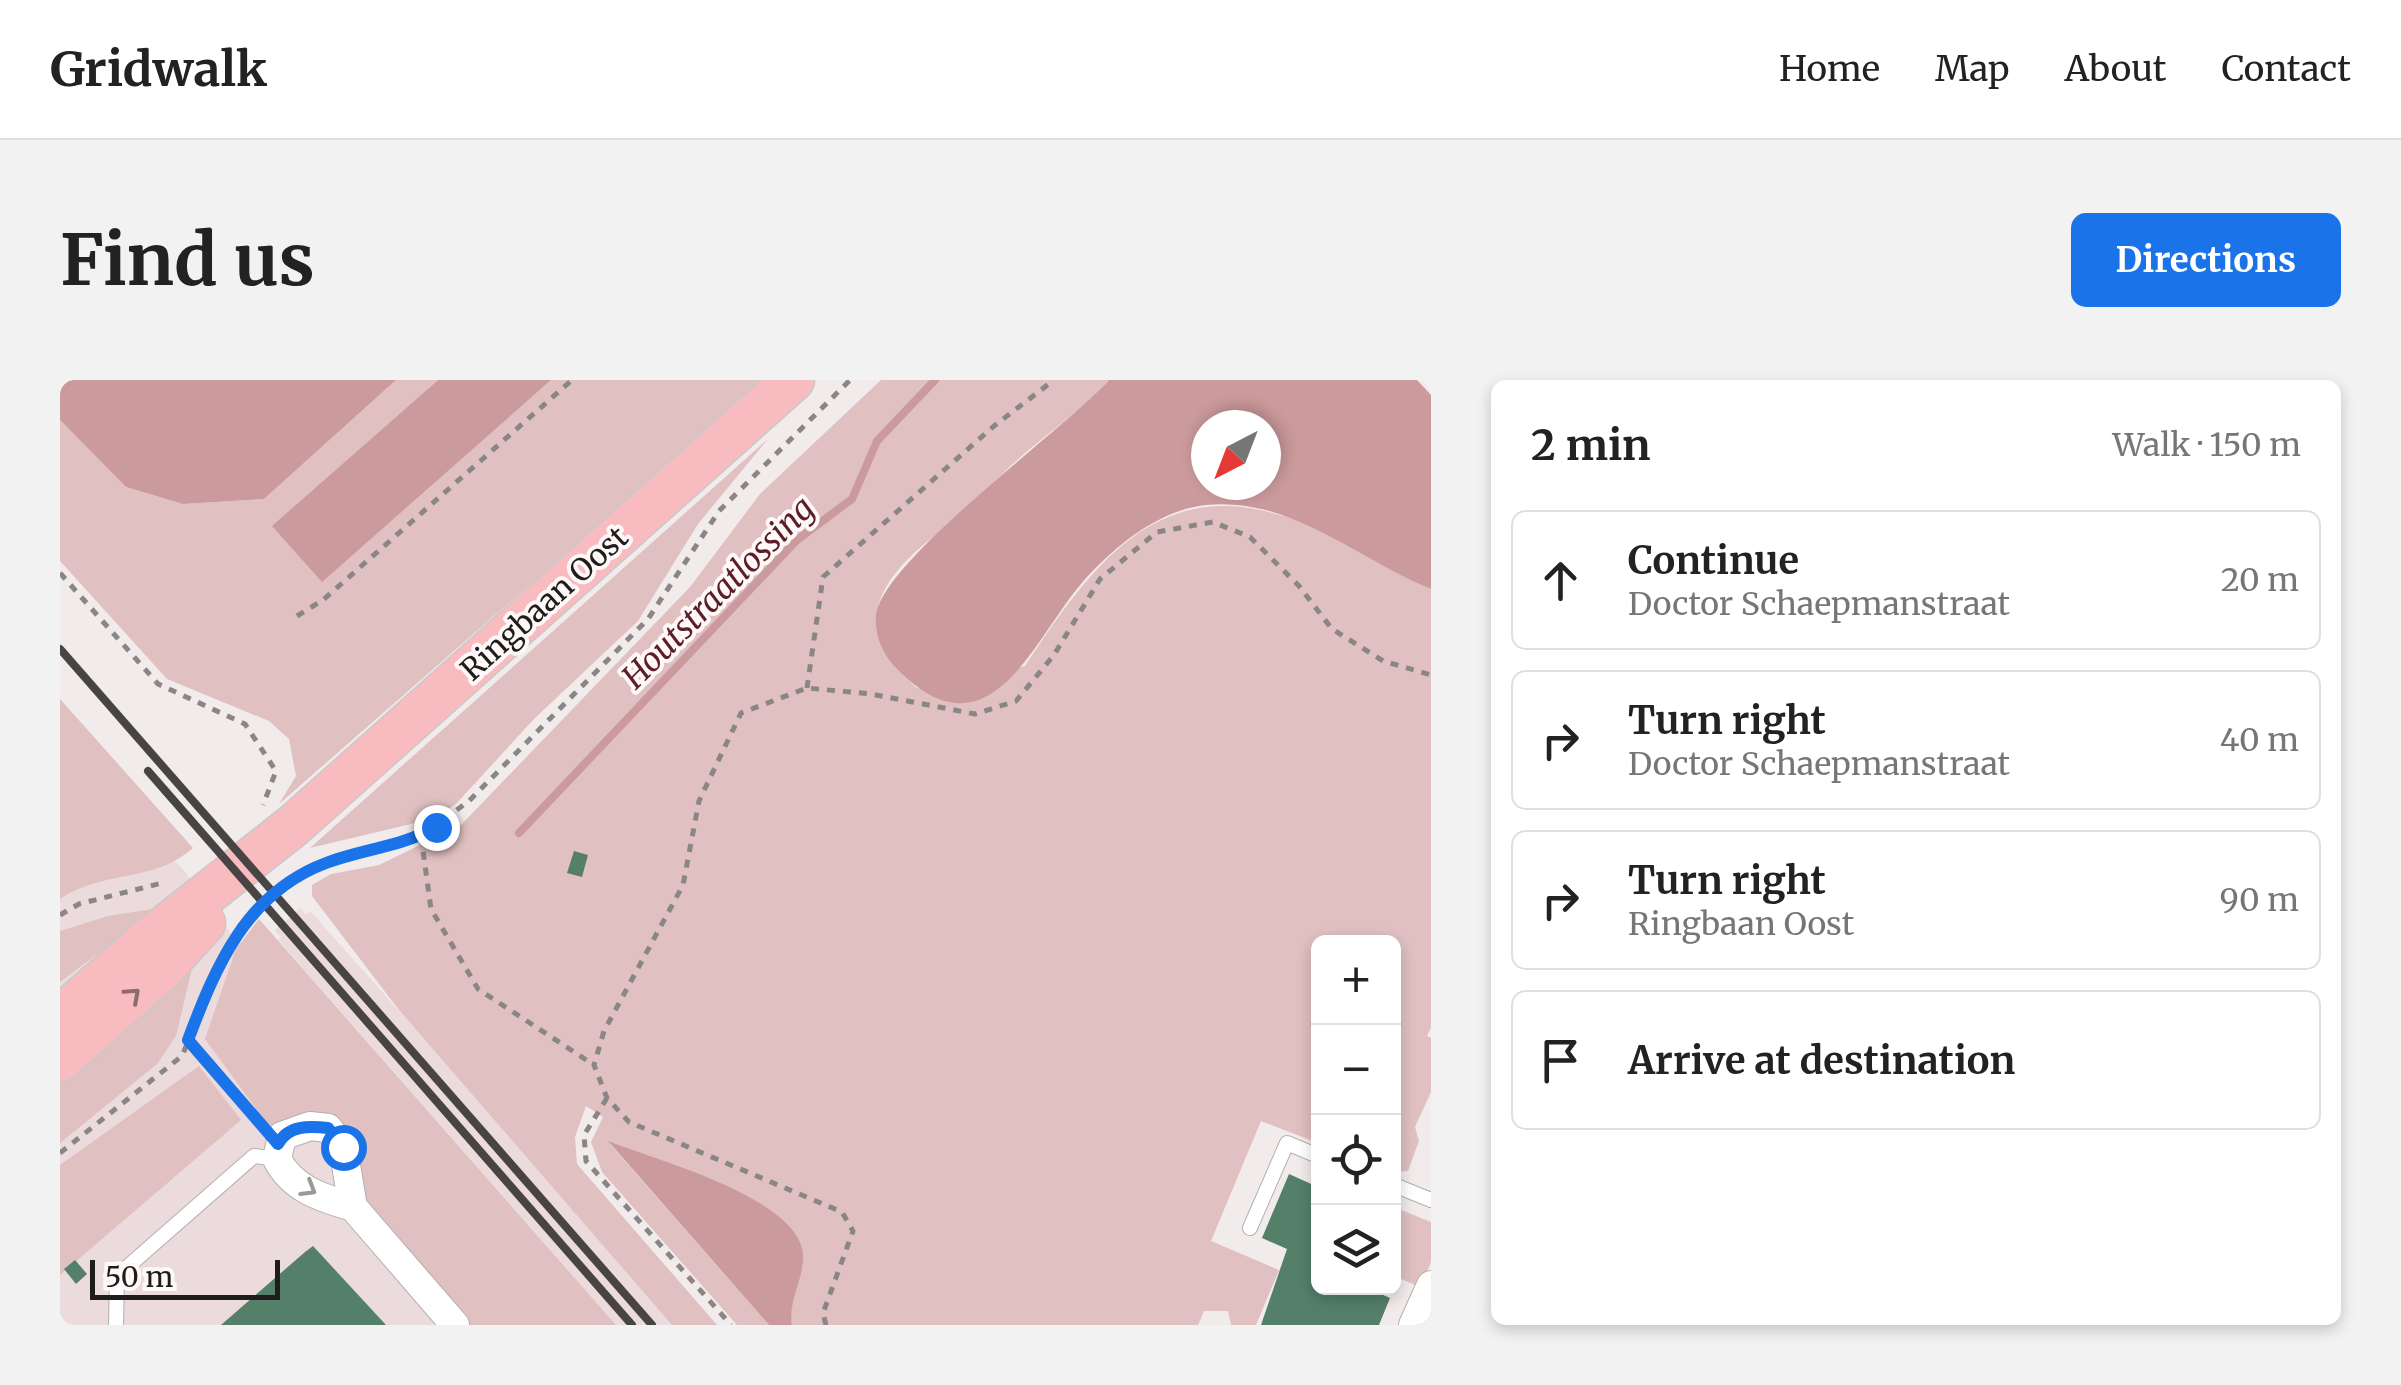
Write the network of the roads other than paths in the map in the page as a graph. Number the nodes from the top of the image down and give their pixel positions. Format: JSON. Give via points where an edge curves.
{"nodes":[{"id":1,"x":794,"y":380,"type":"edge"},
{"id":2,"x":275,"y":820,"type":"junction"},
{"id":3,"x":60,"y":1017,"type":"edge"},
{"id":4,"x":60,"y":1060,"type":"edge"},
{"id":5,"x":277,"y":1151,"type":"junction"},
{"id":6,"x":1311,"y":1153,"type":"edge"},
{"id":7,"x":1401,"y":1189,"type":"edge"},
{"id":8,"x":1431,"y":1200,"type":"edge"},
{"id":9,"x":353,"y":1207,"type":"junction"},
{"id":10,"x":1250,"y":1228,"type":"dead end"},
{"id":11,"x":1431,"y":1285,"type":"edge"},
{"id":12,"x":116,"y":1325,"type":"edge"},
{"id":13,"x":456,"y":1325,"type":"edge"},
{"id":14,"x":1413,"y":1325,"type":"edge"}],
"edges":[{"from":1,"to":2,"type":"main road","name":"Ringbaan Oost"},
{"from":2,"to":3,"type":"main road","name":"Ringbaan Oost"},
{"from":4,"to":2,"type":"main road","name":"Ringbaan Oost","one_way":true,"via":[[162,968]]},
{"from":5,"to":9,"type":"street","one_way":true,"via":[[283,1172],[314,1195]]},
{"from":5,"to":9,"type":"street","via":[[290,1130],[328,1128],[343,1147]]},
{"from":5,"to":12,"type":"lane","via":[[254,1156],[117,1276]]},
{"from":6,"to":10,"type":"lane","via":[[1287,1143]]},
{"from":7,"to":8,"type":"lane"},
{"from":9,"to":13,"type":"street"},
{"from":11,"to":14,"type":"street"}]}
